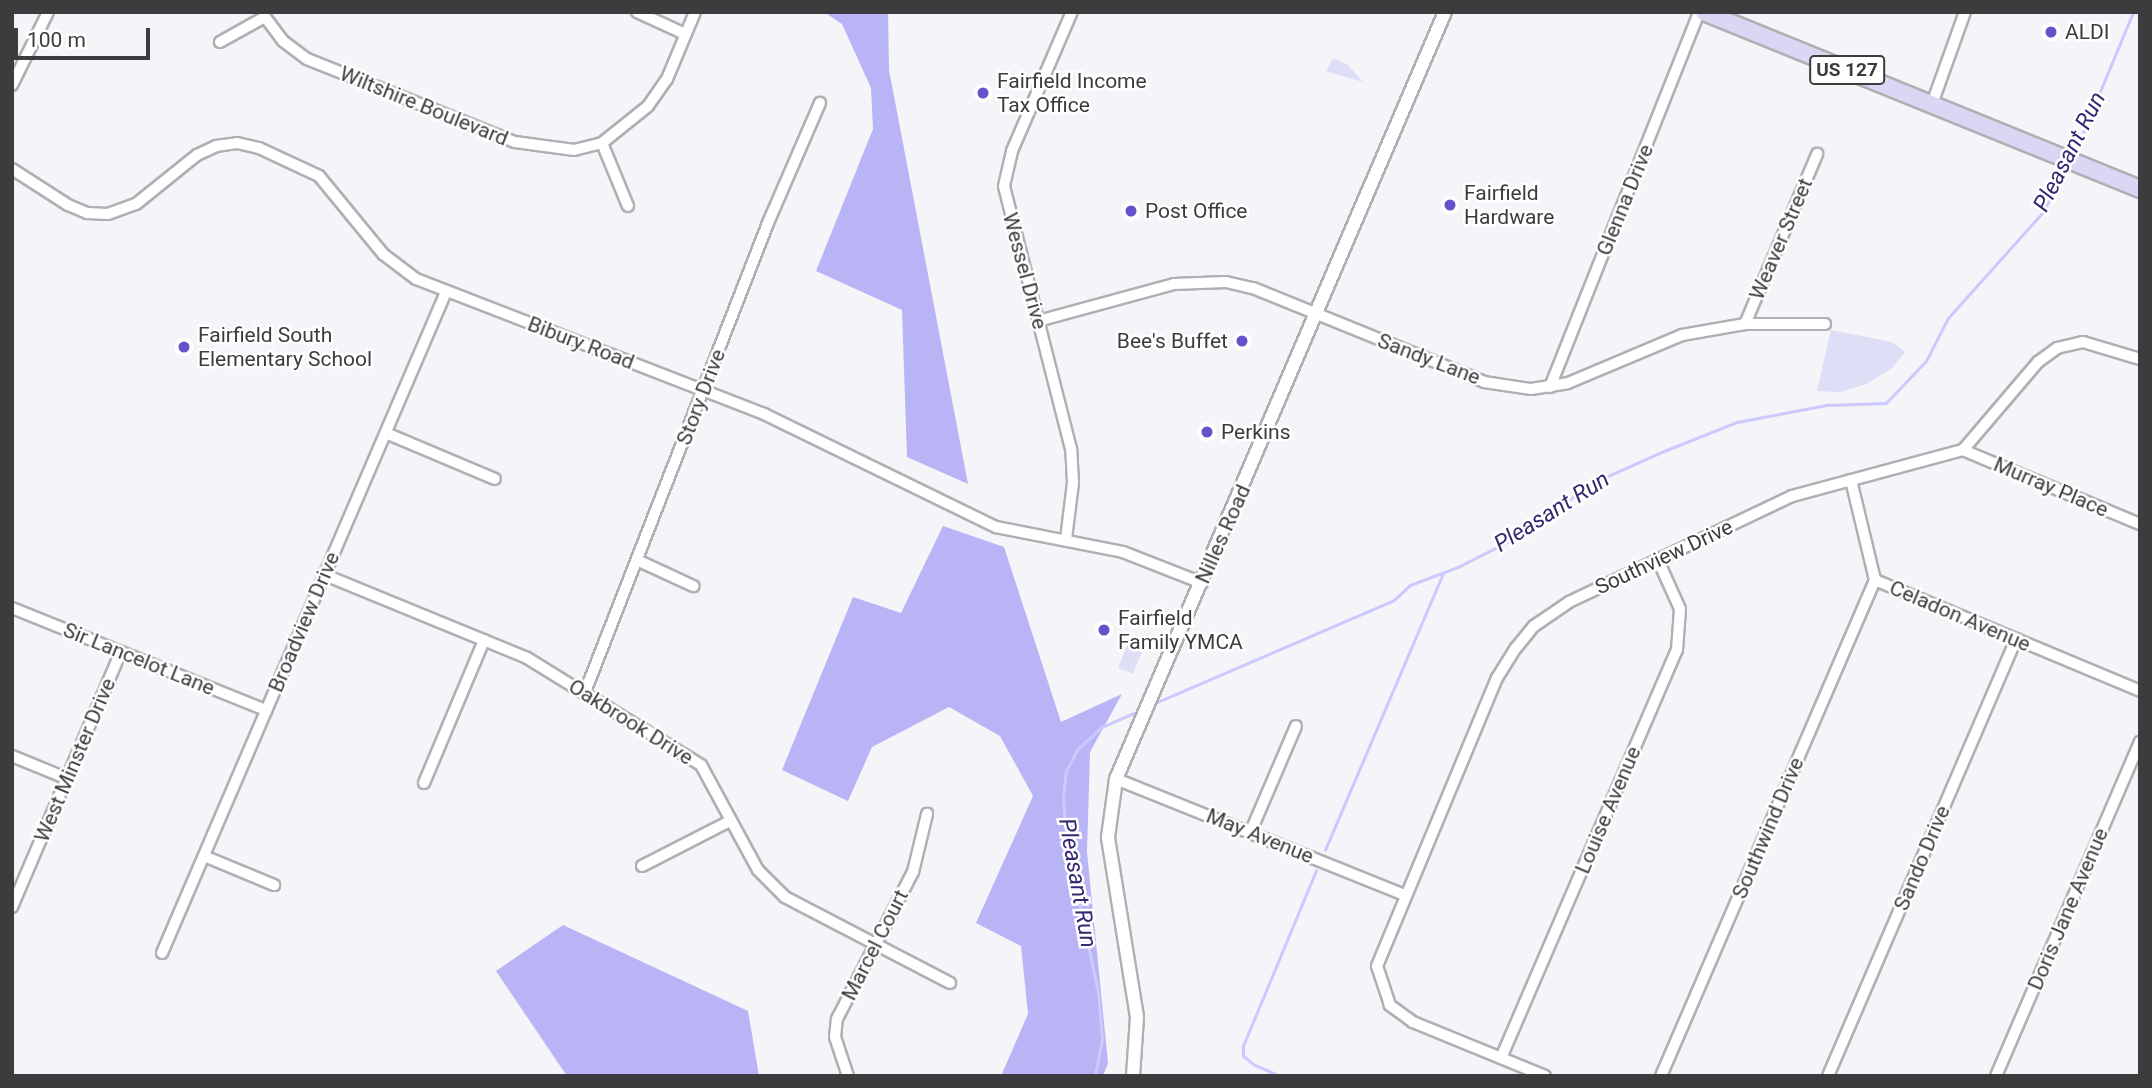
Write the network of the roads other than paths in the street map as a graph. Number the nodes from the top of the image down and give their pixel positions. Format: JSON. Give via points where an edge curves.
{"nodes":[{"id":1,"x":48,"y":12,"type":"edge"},
{"id":2,"x":637,"y":12,"type":"edge"},
{"id":3,"x":695,"y":12,"type":"edge"},
{"id":4,"x":1072,"y":12,"type":"edge"},
{"id":5,"x":1445,"y":12,"type":"edge"},
{"id":6,"x":1699,"y":12,"type":"edge"},
{"id":7,"x":1704,"y":12,"type":"edge"},
{"id":8,"x":1965,"y":12,"type":"edge"},
{"id":9,"x":264,"y":15,"type":"edge"},
{"id":10,"x":685,"y":34,"type":"junction"},
{"id":11,"x":220,"y":42,"type":"dead end"},
{"id":12,"x":12,"y":85,"type":"edge"},
{"id":13,"x":820,"y":103,"type":"dead end"},
{"id":14,"x":1932,"y":104,"type":"junction"},
{"id":15,"x":602,"y":143,"type":"junction"},
{"id":16,"x":1817,"y":153,"type":"dead end"},
{"id":17,"x":12,"y":169,"type":"edge"},
{"id":18,"x":2140,"y":189,"type":"edge"},
{"id":19,"x":628,"y":206,"type":"dead end"},
{"id":20,"x":446,"y":292,"type":"junction"},
{"id":21,"x":1316,"y":314,"type":"junction"},
{"id":22,"x":1038,"y":321,"type":"junction"},
{"id":23,"x":1745,"y":324,"type":"junction"},
{"id":24,"x":1825,"y":324,"type":"dead end"},
{"id":25,"x":2140,"y":359,"type":"edge"},
{"id":26,"x":1550,"y":387,"type":"junction"},
{"id":27,"x":703,"y":390,"type":"junction"},
{"id":28,"x":386,"y":433,"type":"junction"},
{"id":29,"x":1963,"y":450,"type":"junction"},
{"id":30,"x":495,"y":479,"type":"dead end"},
{"id":31,"x":1851,"y":480,"type":"junction"},
{"id":32,"x":2140,"y":524,"type":"edge"},
{"id":33,"x":1066,"y":539,"type":"junction"},
{"id":34,"x":1658,"y":560,"type":"junction"},
{"id":35,"x":639,"y":561,"type":"junction"},
{"id":36,"x":325,"y":575,"type":"junction"},
{"id":37,"x":1875,"y":580,"type":"junction"},
{"id":38,"x":1202,"y":583,"type":"junction"},
{"id":39,"x":693,"y":586,"type":"dead end"},
{"id":40,"x":12,"y":608,"type":"edge"},
{"id":41,"x":2017,"y":639,"type":"junction"},
{"id":42,"x":484,"y":640,"type":"junction"},
{"id":43,"x":121,"y":652,"type":"junction"},
{"id":44,"x":2140,"y":691,"type":"edge"},
{"id":45,"x":585,"y":692,"type":"junction"},
{"id":46,"x":267,"y":709,"type":"junction"},
{"id":47,"x":1296,"y":726,"type":"dead end"},
{"id":48,"x":2140,"y":742,"type":"edge"},
{"id":49,"x":12,"y":756,"type":"edge"},
{"id":50,"x":68,"y":779,"type":"junction"},
{"id":51,"x":1116,"y":779,"type":"junction"},
{"id":52,"x":424,"y":783,"type":"dead end"},
{"id":53,"x":927,"y":814,"type":"dead end"},
{"id":54,"x":730,"y":821,"type":"junction"},
{"id":55,"x":1251,"y":831,"type":"junction"},
{"id":56,"x":204,"y":856,"type":"junction"},
{"id":57,"x":642,"y":866,"type":"dead end"},
{"id":58,"x":274,"y":885,"type":"dead end"},
{"id":59,"x":1404,"y":895,"type":"junction"},
{"id":60,"x":12,"y":906,"type":"edge"},
{"id":61,"x":876,"y":941,"type":"junction"},
{"id":62,"x":162,"y":953,"type":"dead end"},
{"id":63,"x":950,"y":983,"type":"dead end"},
{"id":64,"x":1501,"y":1058,"type":"junction"},
{"id":65,"x":848,"y":1076,"type":"edge"},
{"id":66,"x":1133,"y":1076,"type":"edge"},
{"id":67,"x":1545,"y":1076,"type":"edge"},
{"id":68,"x":1661,"y":1076,"type":"edge"},
{"id":69,"x":1828,"y":1076,"type":"edge"},
{"id":70,"x":1996,"y":1076,"type":"edge"}],
"edges":[{"from":1,"to":12,"type":"street"},
{"from":2,"to":10,"type":"street"},
{"from":3,"to":10,"type":"street"},
{"from":4,"to":22,"type":"street","name":"Wessel Drive","via":[[1005,178]]},
{"from":5,"to":21,"type":"street","name":"Nilles Road"},
{"from":6,"to":26,"type":"street","name":"Glenna Drive"},
{"from":7,"to":14,"type":"main road","number":"US 127"},
{"from":8,"to":14,"type":"street"},
{"from":9,"to":11,"type":"street"},
{"from":9,"to":15,"type":"street","name":"Wiltshire Boulevard","via":[[283,41],[307,59],[516,142],[574,150]]},
{"from":10,"to":15,"type":"street","via":[[667,79],[648,106]]},
{"from":13,"to":27,"type":"street","name":"Story Drive"},
{"from":14,"to":18,"type":"main road","number":"US 127"},
{"from":15,"to":19,"type":"street"},
{"from":16,"to":23,"type":"street","name":"Weaver Street"},
{"from":17,"to":20,"type":"street","name":"Bibury Road","via":[[68,205],[108,214],[136,204],[197,155],[216,146],[237,143],[259,148],[319,176],[399,270]]},
{"from":20,"to":27,"type":"street","name":"Bibury Road"},
{"from":20,"to":28,"type":"street","name":"Broadview Drive"},
{"from":21,"to":22,"type":"street","name":"Sandy Lane","via":[[1242,285],[1205,280],[1160,287]]},
{"from":21,"to":26,"type":"street","name":"Sandy Lane","via":[[1484,382]]},
{"from":21,"to":38,"type":"street","name":"Nilles Road"},
{"from":22,"to":33,"type":"street","name":"Wessel Drive","via":[[1073,457]]},
{"from":23,"to":24,"type":"street","name":"Sandy Lane"},
{"from":23,"to":26,"type":"street","name":"Sandy Lane","via":[[1682,335]]},
{"from":25,"to":29,"type":"street","via":[[2083,342],[2057,348],[2038,362]]},
{"from":27,"to":33,"type":"street","name":"Bibury Road","via":[[764,414],[996,527]]},
{"from":27,"to":35,"type":"street","name":"Story Drive"},
{"from":28,"to":30,"type":"street"},
{"from":28,"to":36,"type":"street","name":"Broadview Drive"},
{"from":29,"to":31,"type":"street","name":"Southview Drive"},
{"from":29,"to":32,"type":"street","name":"Murray Place"},
{"from":31,"to":34,"type":"street","name":"Southview Drive","via":[[1792,496]]},
{"from":31,"to":37,"type":"street","name":"Celadon Avenue"},
{"from":33,"to":38,"type":"street","name":"Bibury Road","via":[[1123,552]]},
{"from":34,"to":59,"type":"street","name":"Southview Drive","via":[[1549,614],[1516,648],[1497,678]]},
{"from":34,"to":64,"type":"street","name":"Louise Avenue","via":[[1680,609],[1677,650]]},
{"from":35,"to":39,"type":"street"},
{"from":35,"to":45,"type":"street","name":"Story Drive"},
{"from":36,"to":42,"type":"street","name":"Oakbrook Drive"},
{"from":36,"to":46,"type":"street","name":"Broadview Drive"},
{"from":37,"to":41,"type":"street","name":"Celadon Avenue"},
{"from":37,"to":68,"type":"street","name":"Southwind Drive"},
{"from":38,"to":51,"type":"street","name":"Nilles Road"},
{"from":40,"to":43,"type":"street","name":"Sir Lancelot Lane"},
{"from":41,"to":44,"type":"street","name":"Celadon Avenue"},
{"from":41,"to":69,"type":"street","name":"Sando Drive"},
{"from":42,"to":45,"type":"street","name":"Oakbrook Drive"},
{"from":42,"to":52,"type":"street"},
{"from":43,"to":46,"type":"street","name":"Sir Lancelot Lane"},
{"from":43,"to":50,"type":"street","name":"West Minster Drive"},
{"from":45,"to":54,"type":"street","name":"Oakbrook Drive","via":[[701,765],[713,780]]},
{"from":46,"to":56,"type":"street","name":"Broadview Drive"},
{"from":47,"to":55,"type":"street"},
{"from":48,"to":70,"type":"street","name":"Doris Jane Avenue"},
{"from":49,"to":50,"type":"street"},
{"from":50,"to":60,"type":"street","name":"West Minster Drive"},
{"from":51,"to":55,"type":"street","name":"May Avenue"},
{"from":51,"to":66,"type":"street","name":"Nilles Road","via":[[1108,837],[1137,1017]]},
{"from":53,"to":61,"type":"street","name":"Marcel Court","via":[[919,858]]},
{"from":54,"to":57,"type":"street"},
{"from":54,"to":61,"type":"street","name":"Oakbrook Drive","via":[[758,870],[785,897]]},
{"from":55,"to":59,"type":"street","name":"May Avenue"},
{"from":56,"to":58,"type":"street"},
{"from":56,"to":62,"type":"street","name":"Broadview Drive"},
{"from":59,"to":64,"type":"street","name":"Southview Drive","via":[[1377,966],[1390,1005],[1413,1022]]},
{"from":61,"to":63,"type":"street","name":"Oakbrook Drive"},
{"from":61,"to":65,"type":"street","name":"Marcel Court","via":[[837,1019],[835,1037]]},
{"from":64,"to":67,"type":"street"}]}
